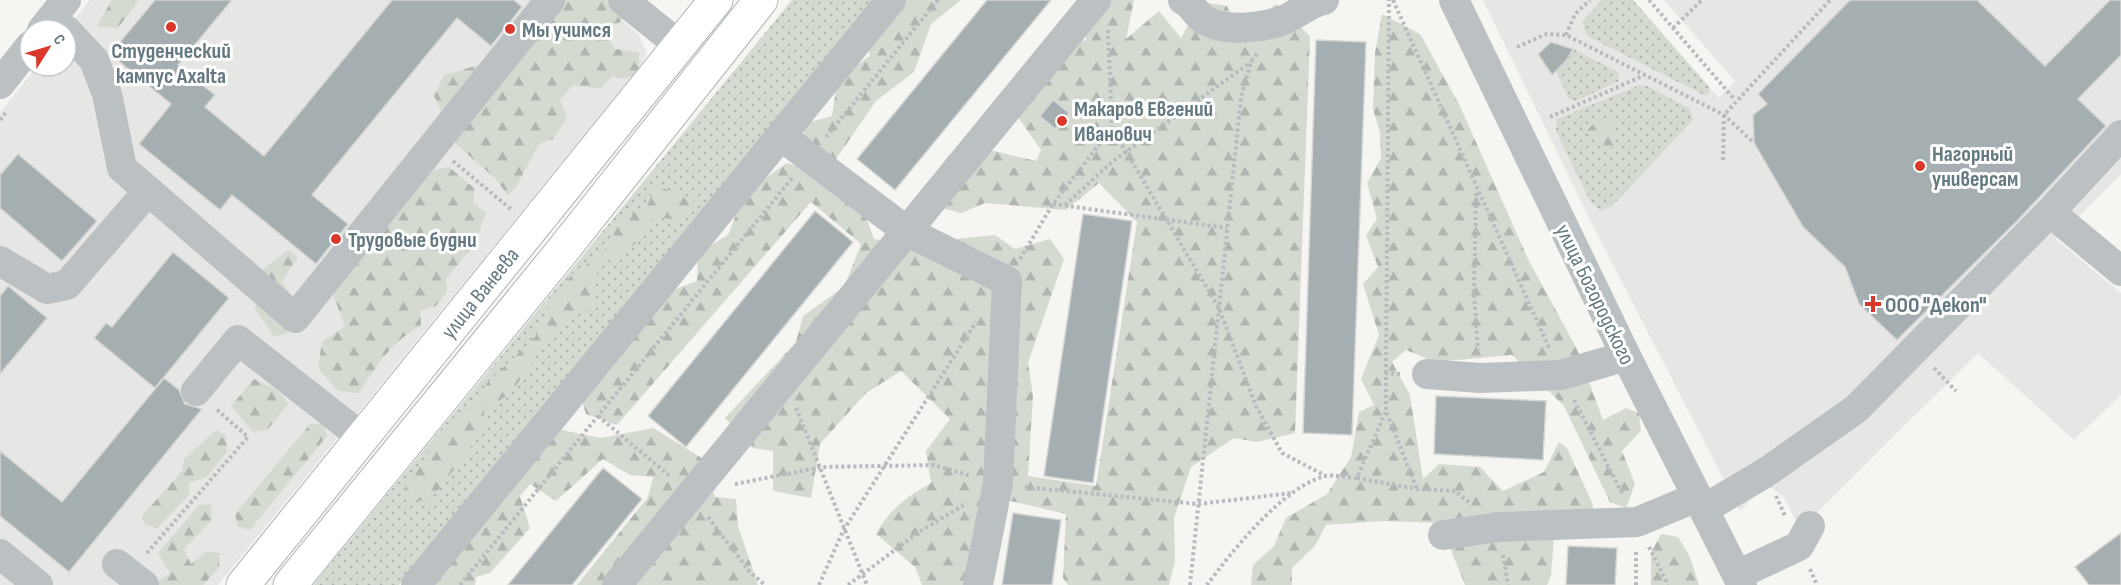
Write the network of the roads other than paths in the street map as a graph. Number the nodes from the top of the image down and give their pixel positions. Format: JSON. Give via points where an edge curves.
{"nodes":[{"id":1,"x":550,"y":0,"type":"edge"},
{"id":2,"x":623,"y":0,"type":"edge"},
{"id":3,"x":716,"y":0,"type":"edge"},
{"id":4,"x":761,"y":0,"type":"edge"},
{"id":5,"x":891,"y":0,"type":"edge"},
{"id":6,"x":1183,"y":0,"type":"edge"},
{"id":7,"x":1324,"y":0,"type":"edge"},
{"id":8,"x":1454,"y":0,"type":"edge"},
{"id":9,"x":1102,"y":12,"type":"edge"},
{"id":10,"x":78,"y":42,"type":"edge"},
{"id":11,"x":679,"y":45,"type":"junction"},
{"id":12,"x":18,"y":61,"type":"edge"},
{"id":13,"x":0,"y":84,"type":"edge"},
{"id":14,"x":2121,"y":135,"type":"edge"},
{"id":15,"x":781,"y":136,"type":"junction"},
{"id":16,"x":148,"y":191,"type":"junction"},
{"id":17,"x":2050,"y":212,"type":"junction"},
{"id":18,"x":908,"y":232,"type":"junction"},
{"id":19,"x":0,"y":261,"type":"edge"},
{"id":20,"x":2121,"y":271,"type":"edge"},
{"id":21,"x":1626,"y":356,"type":"junction"},
{"id":22,"x":1427,"y":374,"type":"road end"},
{"id":23,"x":196,"y":391,"type":"road end"},
{"id":24,"x":363,"y":438,"type":"junction"},
{"id":25,"x":1701,"y":503,"type":"junction"},
{"id":26,"x":1810,"y":526,"type":"dead end"},
{"id":27,"x":1443,"y":536,"type":"dead end"},
{"id":28,"x":0,"y":554,"type":"edge"},
{"id":29,"x":1740,"y":580,"type":"edge"},
{"id":30,"x":38,"y":585,"type":"edge"},
{"id":31,"x":243,"y":585,"type":"edge"},
{"id":32,"x":290,"y":585,"type":"edge"},
{"id":33,"x":416,"y":585,"type":"edge"},
{"id":34,"x":617,"y":585,"type":"edge"},
{"id":35,"x":978,"y":585,"type":"edge"}],
"edges":[{"from":1,"to":16,"type":"street","via":[[295,318]]},
{"from":2,"to":11,"type":"street"},
{"from":3,"to":11,"type":"main road","name":"улица Ванеева"},
{"from":4,"to":32,"type":"main road","name":"улица Ванеева"},
{"from":5,"to":15,"type":"street"},
{"from":6,"to":7,"type":"street","via":[[1203,19],[1223,26],[1252,27],[1286,19]]},
{"from":8,"to":21,"type":"street","name":"улица Богородского"},
{"from":9,"to":18,"type":"street"},
{"from":10,"to":16,"type":"street","via":[[94,60],[107,94],[122,168]]},
{"from":11,"to":24,"type":"main road","name":"улица Ванеева"},
{"from":12,"to":13,"type":"street"},
{"from":14,"to":17,"type":"street"},
{"from":15,"to":18,"type":"street"},
{"from":15,"to":33,"type":"street"},
{"from":16,"to":19,"type":"street","via":[[67,285],[47,289]]},
{"from":17,"to":20,"type":"street"},
{"from":17,"to":25,"type":"street","via":[[1856,409],[1765,472]]},
{"from":18,"to":34,"type":"street"},
{"from":18,"to":35,"type":"street","via":[[1007,281],[998,483]]},
{"from":21,"to":22,"type":"street","via":[[1561,375],[1480,378]]},
{"from":21,"to":25,"type":"street","name":"улица Богородского"},
{"from":23,"to":24,"type":"street","via":[[238,340]]},
{"from":24,"to":31,"type":"main road","name":"улица Ванеева"},
{"from":25,"to":27,"type":"street","via":[[1637,522],[1499,527]]},
{"from":25,"to":29,"type":"street","name":"улица Богородского"},
{"from":26,"to":29,"type":"street","via":[[1799,546]]},
{"from":28,"to":30,"type":"street"}]}
